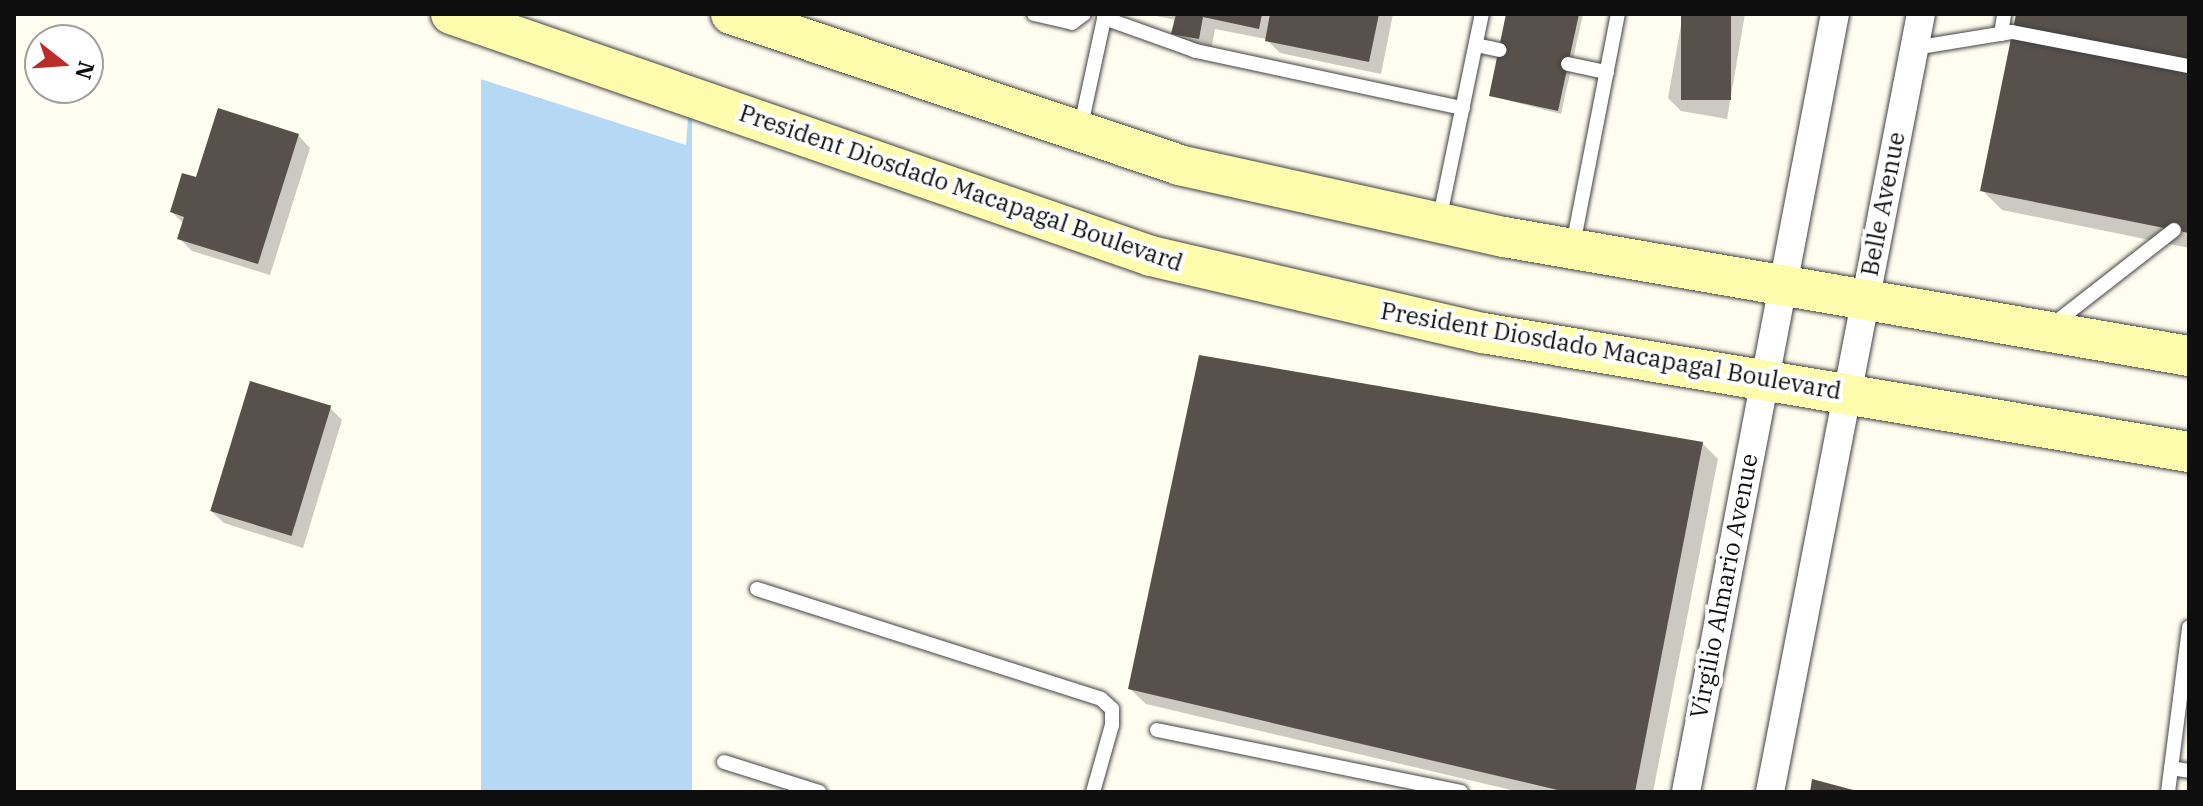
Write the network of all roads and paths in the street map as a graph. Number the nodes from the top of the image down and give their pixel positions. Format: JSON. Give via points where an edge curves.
{"nodes":[{"id":1,"x":731,"y":14,"type":"edge"},
{"id":2,"x":1034,"y":14,"type":"edge"},
{"id":3,"x":1084,"y":14,"type":"edge"},
{"id":4,"x":1482,"y":14,"type":"edge"},
{"id":5,"x":1618,"y":14,"type":"edge"},
{"id":6,"x":1835,"y":14,"type":"edge"},
{"id":7,"x":1921,"y":14,"type":"edge"},
{"id":8,"x":2004,"y":14,"type":"edge"},
{"id":9,"x":456,"y":16,"type":"edge"},
{"id":10,"x":1104,"y":16,"type":"edge"},
{"id":11,"x":796,"y":26,"type":"edge"},
{"id":12,"x":2001,"y":34,"type":"junction"},
{"id":13,"x":1476,"y":45,"type":"junction"},
{"id":14,"x":1914,"y":48,"type":"junction"},
{"id":15,"x":1499,"y":50,"type":"dead end"},
{"id":16,"x":1568,"y":64,"type":"dead end"},
{"id":17,"x":2189,"y":66,"type":"edge"},
{"id":18,"x":1607,"y":72,"type":"junction"},
{"id":19,"x":1463,"y":108,"type":"junction"},
{"id":20,"x":1079,"y":134,"type":"junction"},
{"id":21,"x":1439,"y":222,"type":"junction"},
{"id":22,"x":2174,"y":230,"type":"dead end"},
{"id":23,"x":1572,"y":249,"type":"junction"},
{"id":24,"x":1779,"y":288,"type":"junction"},
{"id":25,"x":1864,"y":303,"type":"junction"},
{"id":26,"x":2042,"y":332,"type":"junction"},
{"id":27,"x":2189,"y":356,"type":"edge"},
{"id":28,"x":1762,"y":379,"type":"junction"},
{"id":29,"x":1846,"y":394,"type":"junction"},
{"id":30,"x":2189,"y":452,"type":"edge"},
{"id":31,"x":757,"y":589,"type":"dead end"},
{"id":32,"x":2189,"y":627,"type":"edge"},
{"id":33,"x":1157,"y":730,"type":"dead end"},
{"id":34,"x":724,"y":762,"type":"dead end"},
{"id":35,"x":2171,"y":768,"type":"junction"},
{"id":36,"x":2189,"y":771,"type":"edge"},
{"id":37,"x":819,"y":792,"type":"edge"},
{"id":38,"x":1093,"y":792,"type":"edge"},
{"id":39,"x":1461,"y":792,"type":"edge"},
{"id":40,"x":1686,"y":792,"type":"edge"},
{"id":41,"x":1770,"y":792,"type":"edge"},
{"id":42,"x":2168,"y":792,"type":"edge"}],
"edges":[{"from":1,"to":11,"type":"main road"},
{"from":2,"to":3,"type":"lane","via":[[1072,23]]},
{"from":4,"to":13,"type":"lane"},
{"from":5,"to":18,"type":"lane"},
{"from":6,"to":24,"type":"street"},
{"from":7,"to":14,"type":"street","name":"Belle Avenue"},
{"from":8,"to":12,"type":"lane"},
{"from":9,"to":28,"type":"main road","name":"President Diosdado Macapagal Boulevard","via":[[1151,256],[1483,333]]},
{"from":10,"to":19,"type":"lane","via":[[1196,51]]},
{"from":10,"to":20,"type":"lane"},
{"from":11,"to":20,"type":"main road"},
{"from":12,"to":14,"type":"lane"},
{"from":12,"to":17,"type":"lane"},
{"from":13,"to":15,"type":"lane"},
{"from":13,"to":19,"type":"lane"},
{"from":14,"to":25,"type":"street","name":"Belle Avenue"},
{"from":16,"to":18,"type":"lane"},
{"from":18,"to":23,"type":"lane"},
{"from":19,"to":21,"type":"lane"},
{"from":20,"to":21,"type":"main road","via":[[1179,165]]},
{"from":21,"to":23,"type":"main road"},
{"from":22,"to":26,"type":"lane"},
{"from":23,"to":24,"type":"main road"},
{"from":24,"to":25,"type":"main road"},
{"from":24,"to":28,"type":"street"},
{"from":25,"to":26,"type":"main road"},
{"from":25,"to":29,"type":"street","name":"Belle Avenue"},
{"from":26,"to":27,"type":"main road"},
{"from":28,"to":29,"type":"main road","name":"President Diosdado Macapagal Boulevard"},
{"from":28,"to":40,"type":"street","name":"Virgilio Almario Avenue"},
{"from":29,"to":30,"type":"main road","name":"President Diosdado Macapagal Boulevard"},
{"from":29,"to":41,"type":"street"},
{"from":31,"to":38,"type":"lane","via":[[1101,699],[1112,709],[1112,725]]},
{"from":32,"to":35,"type":"lane"},
{"from":33,"to":39,"type":"lane"},
{"from":34,"to":37,"type":"lane"},
{"from":35,"to":36,"type":"lane"},
{"from":35,"to":42,"type":"lane"}]}
